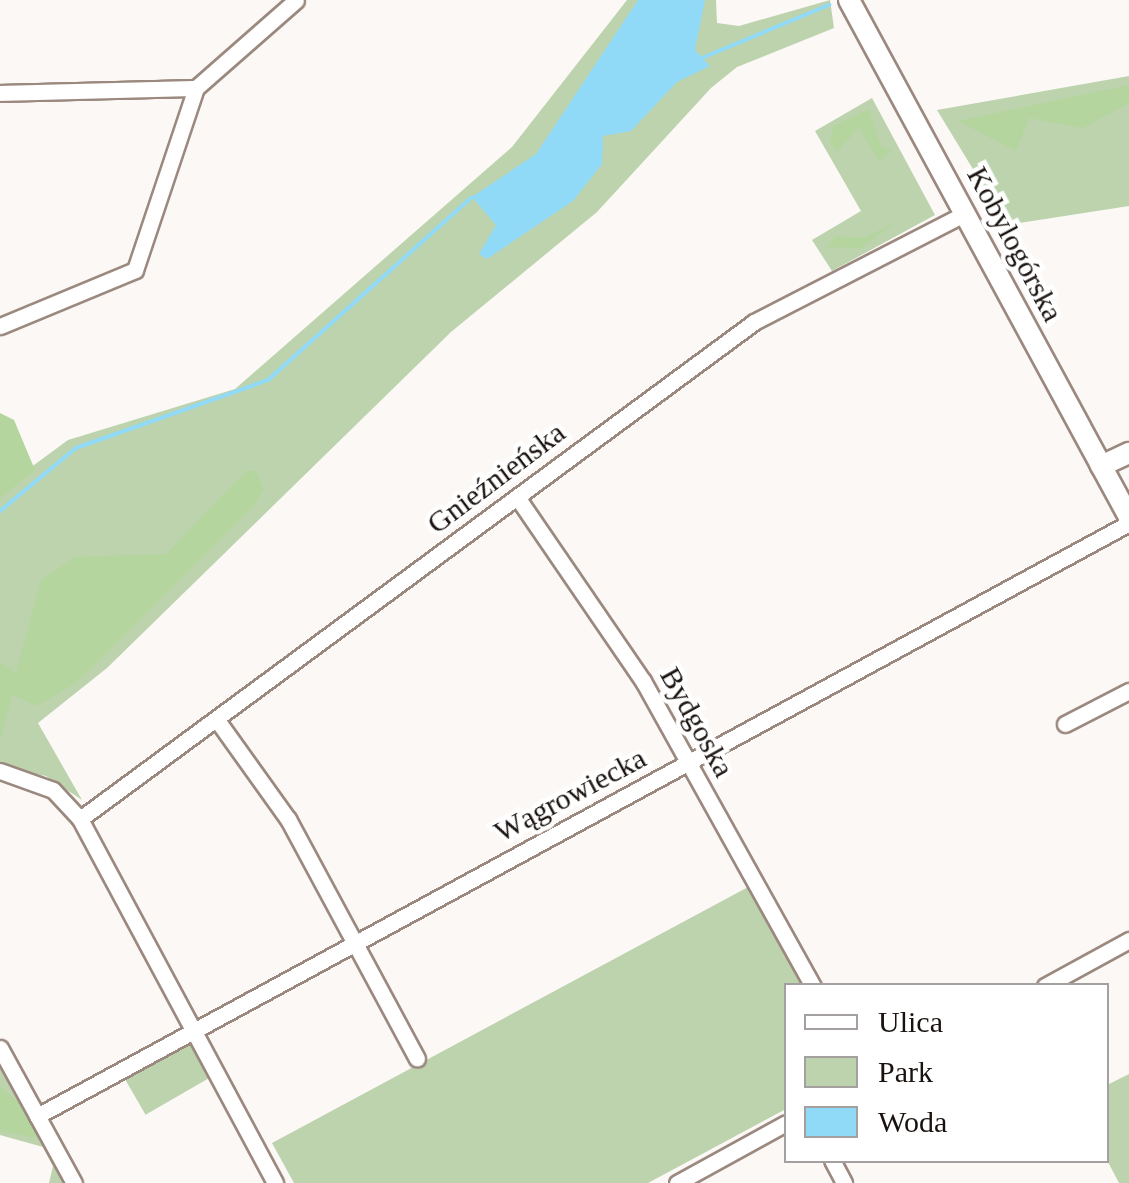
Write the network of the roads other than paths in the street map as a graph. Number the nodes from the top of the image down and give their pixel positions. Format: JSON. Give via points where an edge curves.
{"nodes":[{"id":1,"x":296,"y":0,"type":"edge"},
{"id":2,"x":849,"y":0,"type":"edge"},
{"id":3,"x":196,"y":88,"type":"junction"},
{"id":4,"x":0,"y":93,"type":"edge"},
{"id":5,"x":964,"y":214,"type":"junction"},
{"id":6,"x":0,"y":326,"type":"edge"},
{"id":7,"x":1129,"y":453,"type":"edge"},
{"id":8,"x":1101,"y":466,"type":"junction"},
{"id":9,"x":516,"y":496,"type":"junction"},
{"id":10,"x":1129,"y":520,"type":"edge"},
{"id":11,"x":1129,"y":691,"type":"edge"},
{"id":12,"x":217,"y":720,"type":"junction"},
{"id":13,"x":1065,"y":724,"type":"dead end"},
{"id":14,"x":688,"y":763,"type":"junction"},
{"id":15,"x":0,"y":770,"type":"edge"},
{"id":16,"x":80,"y":819,"type":"junction"},
{"id":17,"x":1129,"y":940,"type":"edge"},
{"id":18,"x":354,"y":941,"type":"junction"},
{"id":19,"x":811,"y":983,"type":"edge"},
{"id":20,"x":1050,"y":983,"type":"edge"},
{"id":21,"x":194,"y":1034,"type":"junction"},
{"id":22,"x":0,"y":1048,"type":"edge"},
{"id":23,"x":417,"y":1059,"type":"dead end"},
{"id":24,"x":37,"y":1116,"type":"junction"},
{"id":25,"x":784,"y":1124,"type":"edge"},
{"id":26,"x":74,"y":1183,"type":"edge"},
{"id":27,"x":275,"y":1183,"type":"edge"},
{"id":28,"x":677,"y":1183,"type":"edge"}],
"edges":[{"from":1,"to":3,"type":"street"},
{"from":2,"to":5,"type":"street","name":"Kobylogórska"},
{"from":3,"to":4,"type":"street"},
{"from":3,"to":6,"type":"street","via":[[135,270]]},
{"from":5,"to":8,"type":"street","name":"Kobylogórska"},
{"from":5,"to":9,"type":"street","name":"Gnieźnieńska","via":[[754,322]]},
{"from":7,"to":8,"type":"street"},
{"from":8,"to":10,"type":"street","name":"Kobylogórska"},
{"from":9,"to":12,"type":"street","name":"Gnieźnieńska"},
{"from":9,"to":14,"type":"street","name":"Bydgoska","via":[[604,618]]},
{"from":10,"to":14,"type":"street","name":"Wągrowiecka"},
{"from":11,"to":13,"type":"street"},
{"from":12,"to":16,"type":"street","name":"Gnieźnieńska"},
{"from":12,"to":18,"type":"street","via":[[288,819]]},
{"from":14,"to":18,"type":"street","name":"Wągrowiecka"},
{"from":14,"to":19,"type":"street","name":"Bydgoska"},
{"from":15,"to":16,"type":"street","via":[[52,790]]},
{"from":16,"to":21,"type":"street"},
{"from":17,"to":20,"type":"street"},
{"from":18,"to":21,"type":"street","name":"Wągrowiecka"},
{"from":18,"to":23,"type":"street"},
{"from":21,"to":24,"type":"street","name":"Wągrowiecka"},
{"from":21,"to":27,"type":"street"},
{"from":22,"to":24,"type":"street"},
{"from":24,"to":26,"type":"street"},
{"from":25,"to":28,"type":"street"}]}
